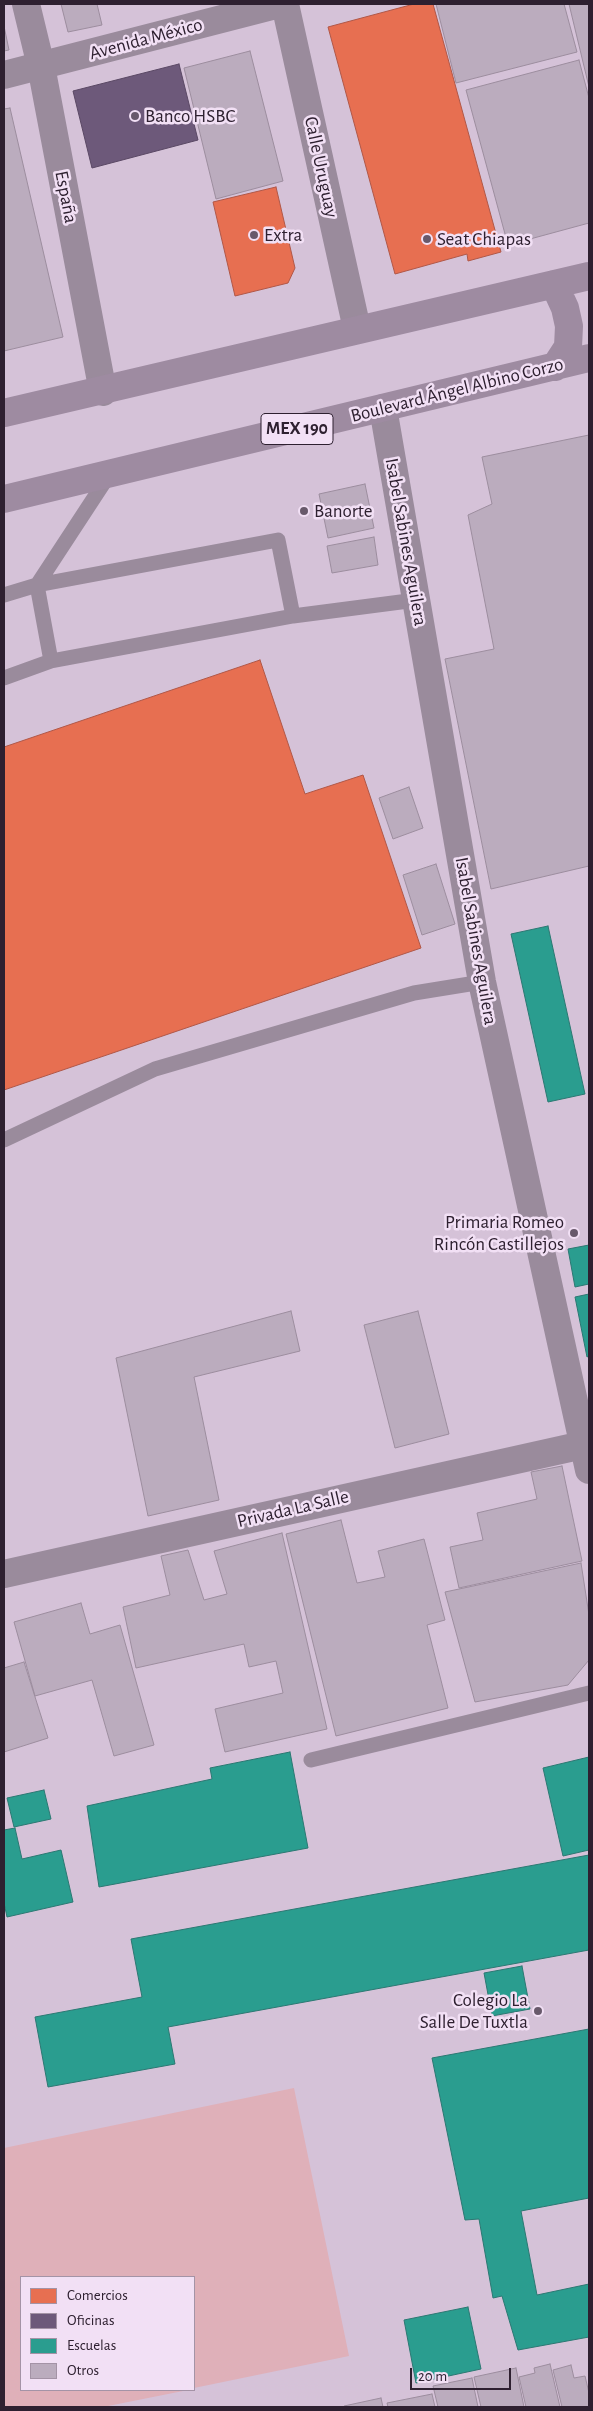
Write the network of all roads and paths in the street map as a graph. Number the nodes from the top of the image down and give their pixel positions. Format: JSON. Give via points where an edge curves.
{"nodes":[{"id":1,"x":26,"y":4,"type":"edge"},
{"id":2,"x":280,"y":4,"type":"edge"},
{"id":3,"x":285,"y":4,"type":"edge"},
{"id":4,"x":41,"y":66,"type":"junction"},
{"id":5,"x":4,"y":75,"type":"edge"},
{"id":6,"x":589,"y":276,"type":"edge"},
{"id":7,"x":554,"y":284,"type":"junction"},
{"id":8,"x":358,"y":330,"type":"junction"},
{"id":9,"x":589,"y":358,"type":"edge"},
{"id":10,"x":555,"y":367,"type":"junction"},
{"id":11,"x":103,"y":392,"type":"junction"},
{"id":12,"x":383,"y":408,"type":"junction"},
{"id":13,"x":4,"y":413,"type":"edge"},
{"id":14,"x":108,"y":475,"type":"junction"},
{"id":15,"x":4,"y":499,"type":"edge"},
{"id":16,"x":37,"y":584,"type":"junction"},
{"id":17,"x":4,"y":595,"type":"edge"},
{"id":18,"x":416,"y":600,"type":"junction"},
{"id":19,"x":293,"y":616,"type":"junction"},
{"id":20,"x":51,"y":661,"type":"junction"},
{"id":21,"x":4,"y":678,"type":"edge"},
{"id":22,"x":482,"y":982,"type":"junction"},
{"id":23,"x":4,"y":1140,"type":"edge"},
{"id":24,"x":586,"y":1457,"type":"edge"},
{"id":25,"x":4,"y":1574,"type":"edge"},
{"id":26,"x":589,"y":1693,"type":"edge"},
{"id":27,"x":311,"y":1760,"type":"dead end"}],
"edges":[{"from":1,"to":4,"type":"street","name":"España"},
{"from":2,"to":4,"type":"street","name":"Avenida México"},
{"from":3,"to":8,"type":"street","name":"Calle Uruguay"},
{"from":4,"to":5,"type":"street","name":"Avenida México"},
{"from":4,"to":11,"type":"street","name":"España"},
{"from":6,"to":7,"type":"main road"},
{"from":7,"to":8,"type":"main road"},
{"from":7,"to":10,"type":"main road","via":[[569,326],[568,347]]},
{"from":8,"to":11,"type":"main road"},
{"from":9,"to":10,"type":"main road","name":"Boulevard Ángel Albino Corzo","number":"MEX 190"},
{"from":10,"to":12,"type":"main road","name":"Boulevard Ángel Albino Corzo","number":"MEX 190"},
{"from":11,"to":13,"type":"main road"},
{"from":12,"to":14,"type":"main road","name":"Boulevard Ángel Albino Corzo","number":"MEX 190"},
{"from":12,"to":18,"type":"street","name":"Isabel Sabines Aguilera"},
{"from":14,"to":15,"type":"main road","name":"Boulevard Ángel Albino Corzo","number":"MEX 190"},
{"from":14,"to":16,"type":"lane"},
{"from":16,"to":17,"type":"lane"},
{"from":16,"to":19,"type":"lane","via":[[278,540]]},
{"from":16,"to":20,"type":"lane"},
{"from":18,"to":19,"type":"lane"},
{"from":18,"to":22,"type":"street","name":"Isabel Sabines Aguilera"},
{"from":19,"to":20,"type":"lane"},
{"from":20,"to":21,"type":"lane"},
{"from":22,"to":23,"type":"lane","via":[[414,993],[155,1069]]},
{"from":22,"to":24,"type":"street","name":"Isabel Sabines Aguilera"},
{"from":24,"to":25,"type":"street","name":"Privada La Salle"},
{"from":26,"to":27,"type":"lane"}]}
